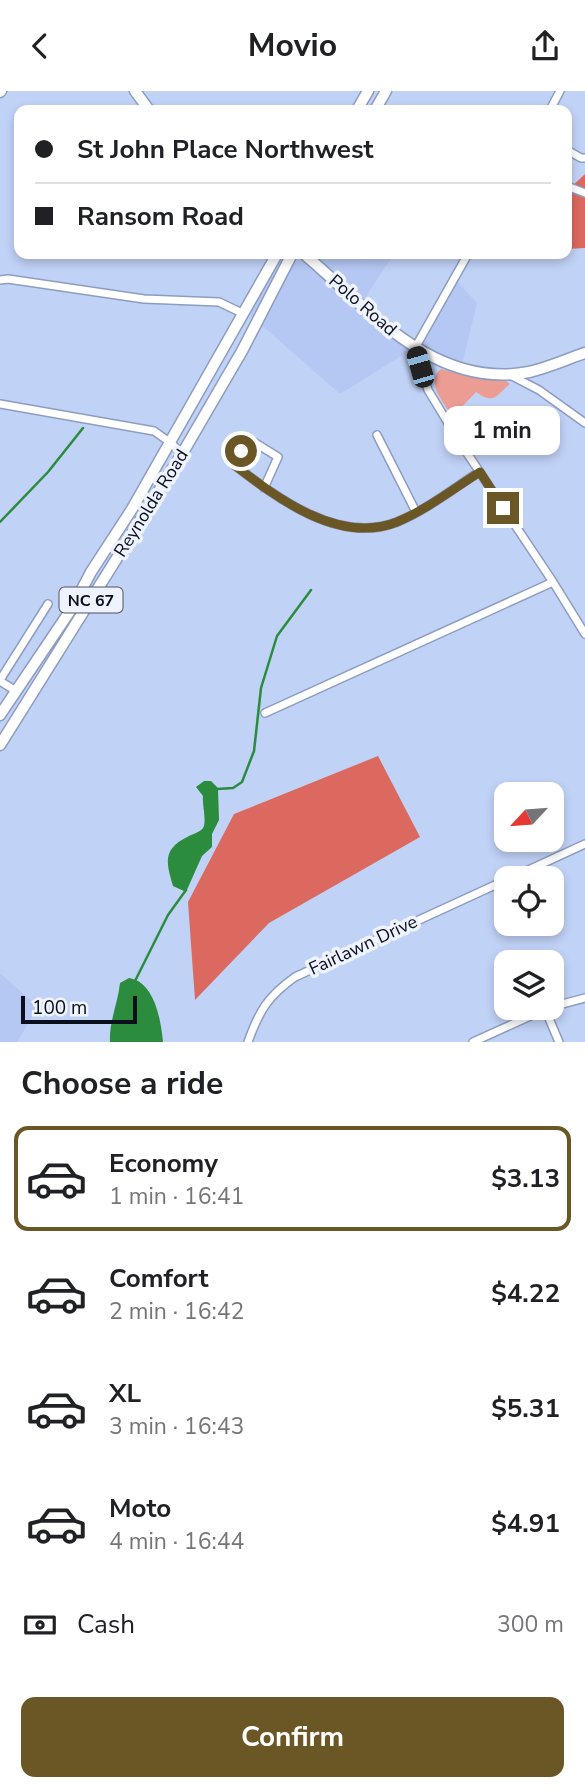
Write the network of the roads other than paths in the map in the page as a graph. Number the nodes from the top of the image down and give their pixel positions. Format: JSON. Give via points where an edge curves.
{"nodes":[{"id":1,"x":274,"y":259,"type":"edge"},
{"id":2,"x":289,"y":259,"type":"edge"},
{"id":3,"x":310,"y":259,"type":"edge"},
{"id":4,"x":465,"y":259,"type":"edge"},
{"id":5,"x":0,"y":280,"type":"edge"},
{"id":6,"x":242,"y":313,"type":"junction"},
{"id":7,"x":415,"y":348,"type":"junction"},
{"id":8,"x":585,"y":353,"type":"edge"},
{"id":9,"x":509,"y":374,"type":"junction"},
{"id":10,"x":0,"y":404,"type":"edge"},
{"id":11,"x":585,"y":423,"type":"edge"},
{"id":12,"x":377,"y":435,"type":"dead end"},
{"id":13,"x":171,"y":443,"type":"junction"},
{"id":14,"x":182,"y":454,"type":"junction"},
{"id":15,"x":480,"y":472,"type":"junction"},
{"id":16,"x":264,"y":488,"type":"junction"},
{"id":17,"x":416,"y":512,"type":"junction"},
{"id":18,"x":553,"y":582,"type":"junction"},
{"id":19,"x":48,"y":604,"type":"dead end"},
{"id":20,"x":585,"y":635,"type":"edge"},
{"id":21,"x":0,"y":681,"type":"edge"},
{"id":22,"x":16,"y":691,"type":"junction"},
{"id":23,"x":265,"y":713,"type":"dead end"},
{"id":24,"x":0,"y":715,"type":"edge"},
{"id":25,"x":0,"y":745,"type":"edge"},
{"id":26,"x":585,"y":845,"type":"edge"},
{"id":27,"x":537,"y":866,"type":"edge"},
{"id":28,"x":494,"y":885,"type":"edge"},
{"id":29,"x":585,"y":998,"type":"edge"},
{"id":30,"x":564,"y":1004,"type":"edge"},
{"id":31,"x":521,"y":1020,"type":"edge"},
{"id":32,"x":552,"y":1020,"type":"edge"},
{"id":33,"x":248,"y":1042,"type":"edge"},
{"id":34,"x":472,"y":1042,"type":"edge"},
{"id":35,"x":559,"y":1042,"type":"edge"}],
"edges":[{"from":1,"to":6,"type":"main road","name":"Reynolda Road","number":"NC 67"},
{"from":2,"to":14,"type":"main road","name":"Reynolda Road","number":"NC 67"},
{"from":3,"to":7,"type":"main road","name":"Polo Road"},
{"from":4,"to":7,"type":"street"},
{"from":5,"to":6,"type":"street","via":[[144,299],[219,302]]},
{"from":6,"to":13,"type":"main road","name":"Reynolda Road","number":"NC 67"},
{"from":7,"to":9,"type":"main road","name":"Polo Road","via":[[461,369]]},
{"from":7,"to":15,"type":"street","via":[[428,390]]},
{"from":8,"to":9,"type":"main road","name":"Polo Road"},
{"from":9,"to":11,"type":"street"},
{"from":10,"to":13,"type":"street","via":[[154,431]]},
{"from":12,"to":17,"type":"street"},
{"from":13,"to":14,"type":"street"},
{"from":13,"to":22,"type":"main road","name":"Reynolda Road","number":"NC 67"},
{"from":14,"to":25,"type":"main road","name":"Reynolda Road","number":"NC 67"},
{"from":15,"to":17,"type":"street"},
{"from":15,"to":18,"type":"street"},
{"from":16,"to":16,"type":"street","via":[[233,464],[249,439],[278,457]]},
{"from":16,"to":17,"type":"street","via":[[307,512],[357,529],[378,528]]},
{"from":18,"to":20,"type":"street"},
{"from":18,"to":23,"type":"street"},
{"from":19,"to":21,"type":"street"},
{"from":21,"to":22,"type":"street"},
{"from":22,"to":24,"type":"main road","name":"Reynolda Road","number":"NC 67"},
{"from":26,"to":27,"type":"street","name":"Fairlawn Drive"},
{"from":28,"to":33,"type":"street","name":"Fairlawn Drive","via":[[295,977],[261,1008]]},
{"from":29,"to":30,"type":"street"},
{"from":31,"to":34,"type":"street"},
{"from":32,"to":35,"type":"street"}]}
